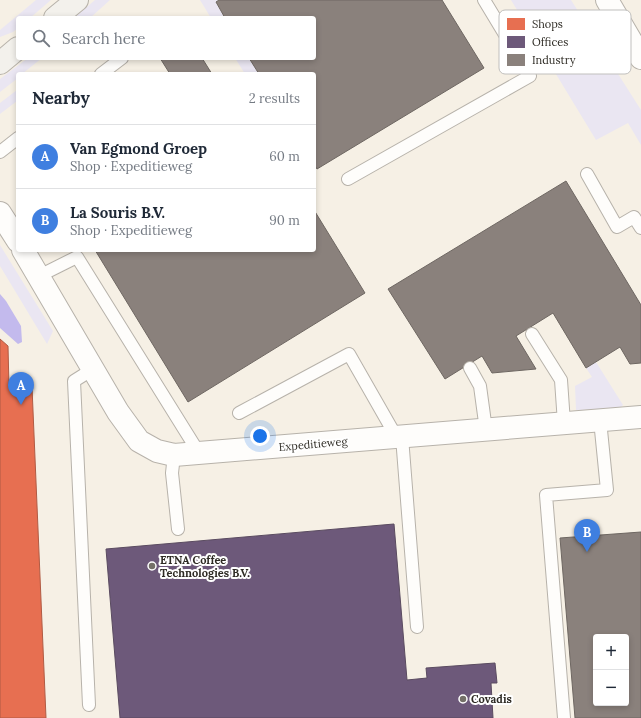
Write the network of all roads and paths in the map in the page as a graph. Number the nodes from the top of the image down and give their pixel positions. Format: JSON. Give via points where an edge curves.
{"nodes":[{"id":1,"x":77,"y":0,"type":"edge"},
{"id":2,"x":484,"y":0,"type":"edge"},
{"id":3,"x":607,"y":0,"type":"edge"},
{"id":4,"x":613,"y":10,"type":"edge"},
{"id":5,"x":57,"y":16,"type":"edge"},
{"id":6,"x":499,"y":25,"type":"edge"},
{"id":7,"x":631,"y":41,"type":"edge"},
{"id":8,"x":16,"y":50,"type":"edge"},
{"id":9,"x":641,"y":58,"type":"edge"},
{"id":10,"x":119,"y":60,"type":"edge"},
{"id":11,"x":0,"y":63,"type":"edge"},
{"id":12,"x":104,"y":72,"type":"edge"},
{"id":13,"x":529,"y":74,"type":"edge"},
{"id":14,"x":16,"y":140,"type":"edge"},
{"id":15,"x":0,"y":152,"type":"edge"},
{"id":16,"x":587,"y":174,"type":"dead end"},
{"id":17,"x":348,"y":179,"type":"dead end"},
{"id":18,"x":641,"y":228,"type":"edge"},
{"id":19,"x":25,"y":252,"type":"edge"},
{"id":20,"x":39,"y":276,"type":"junction"},
{"id":21,"x":532,"y":334,"type":"dead end"},
{"id":22,"x":470,"y":368,"type":"dead end"},
{"id":23,"x":93,"y":369,"type":"junction"},
{"id":24,"x":239,"y":413,"type":"dead end"},
{"id":25,"x":641,"y":417,"type":"edge"},
{"id":26,"x":600,"y":420,"type":"junction"},
{"id":27,"x":564,"y":423,"type":"junction"},
{"id":28,"x":486,"y":430,"type":"junction"},
{"id":29,"x":399,"y":437,"type":"junction"},
{"id":30,"x":199,"y":453,"type":"junction"},
{"id":31,"x":174,"y":455,"type":"junction"},
{"id":32,"x":178,"y":529,"type":"dead end"},
{"id":33,"x":416,"y":627,"type":"dead end"},
{"id":34,"x":89,"y":705,"type":"dead end"},
{"id":35,"x":564,"y":718,"type":"edge"}],
"edges":[{"from":1,"to":5,"type":"street"},
{"from":2,"to":6,"type":"lane"},
{"from":3,"to":4,"type":"street"},
{"from":7,"to":9,"type":"street"},
{"from":8,"to":11,"type":"street"},
{"from":10,"to":12,"type":"lane"},
{"from":13,"to":17,"type":"lane","via":[[530,76]]},
{"from":14,"to":15,"type":"lane"},
{"from":16,"to":18,"type":"lane","via":[[617,227],[634,217]]},
{"from":19,"to":20,"type":"street","name":"Expeditieweg"},
{"from":20,"to":23,"type":"street","name":"Expeditieweg"},
{"from":20,"to":30,"type":"lane","via":[[77,257]]},
{"from":21,"to":27,"type":"lane","via":[[561,380]]},
{"from":22,"to":28,"type":"lane","via":[[480,386]]},
{"from":23,"to":31,"type":"street","name":"Expeditieweg","via":[[118,412],[139,441],[157,452]]},
{"from":23,"to":34,"type":"lane","via":[[74,381]]},
{"from":24,"to":29,"type":"lane","via":[[349,354]]},
{"from":25,"to":26,"type":"street","name":"Expeditieweg"},
{"from":26,"to":27,"type":"street","name":"Expeditieweg"},
{"from":26,"to":35,"type":"lane","via":[[607,490],[546,495]]},
{"from":27,"to":28,"type":"street","name":"Expeditieweg"},
{"from":28,"to":29,"type":"street","name":"Expeditieweg"},
{"from":29,"to":30,"type":"street","name":"Expeditieweg"},
{"from":29,"to":33,"type":"lane"},
{"from":30,"to":31,"type":"street","name":"Expeditieweg"},
{"from":31,"to":32,"type":"lane","via":[[172,473]]}]}
